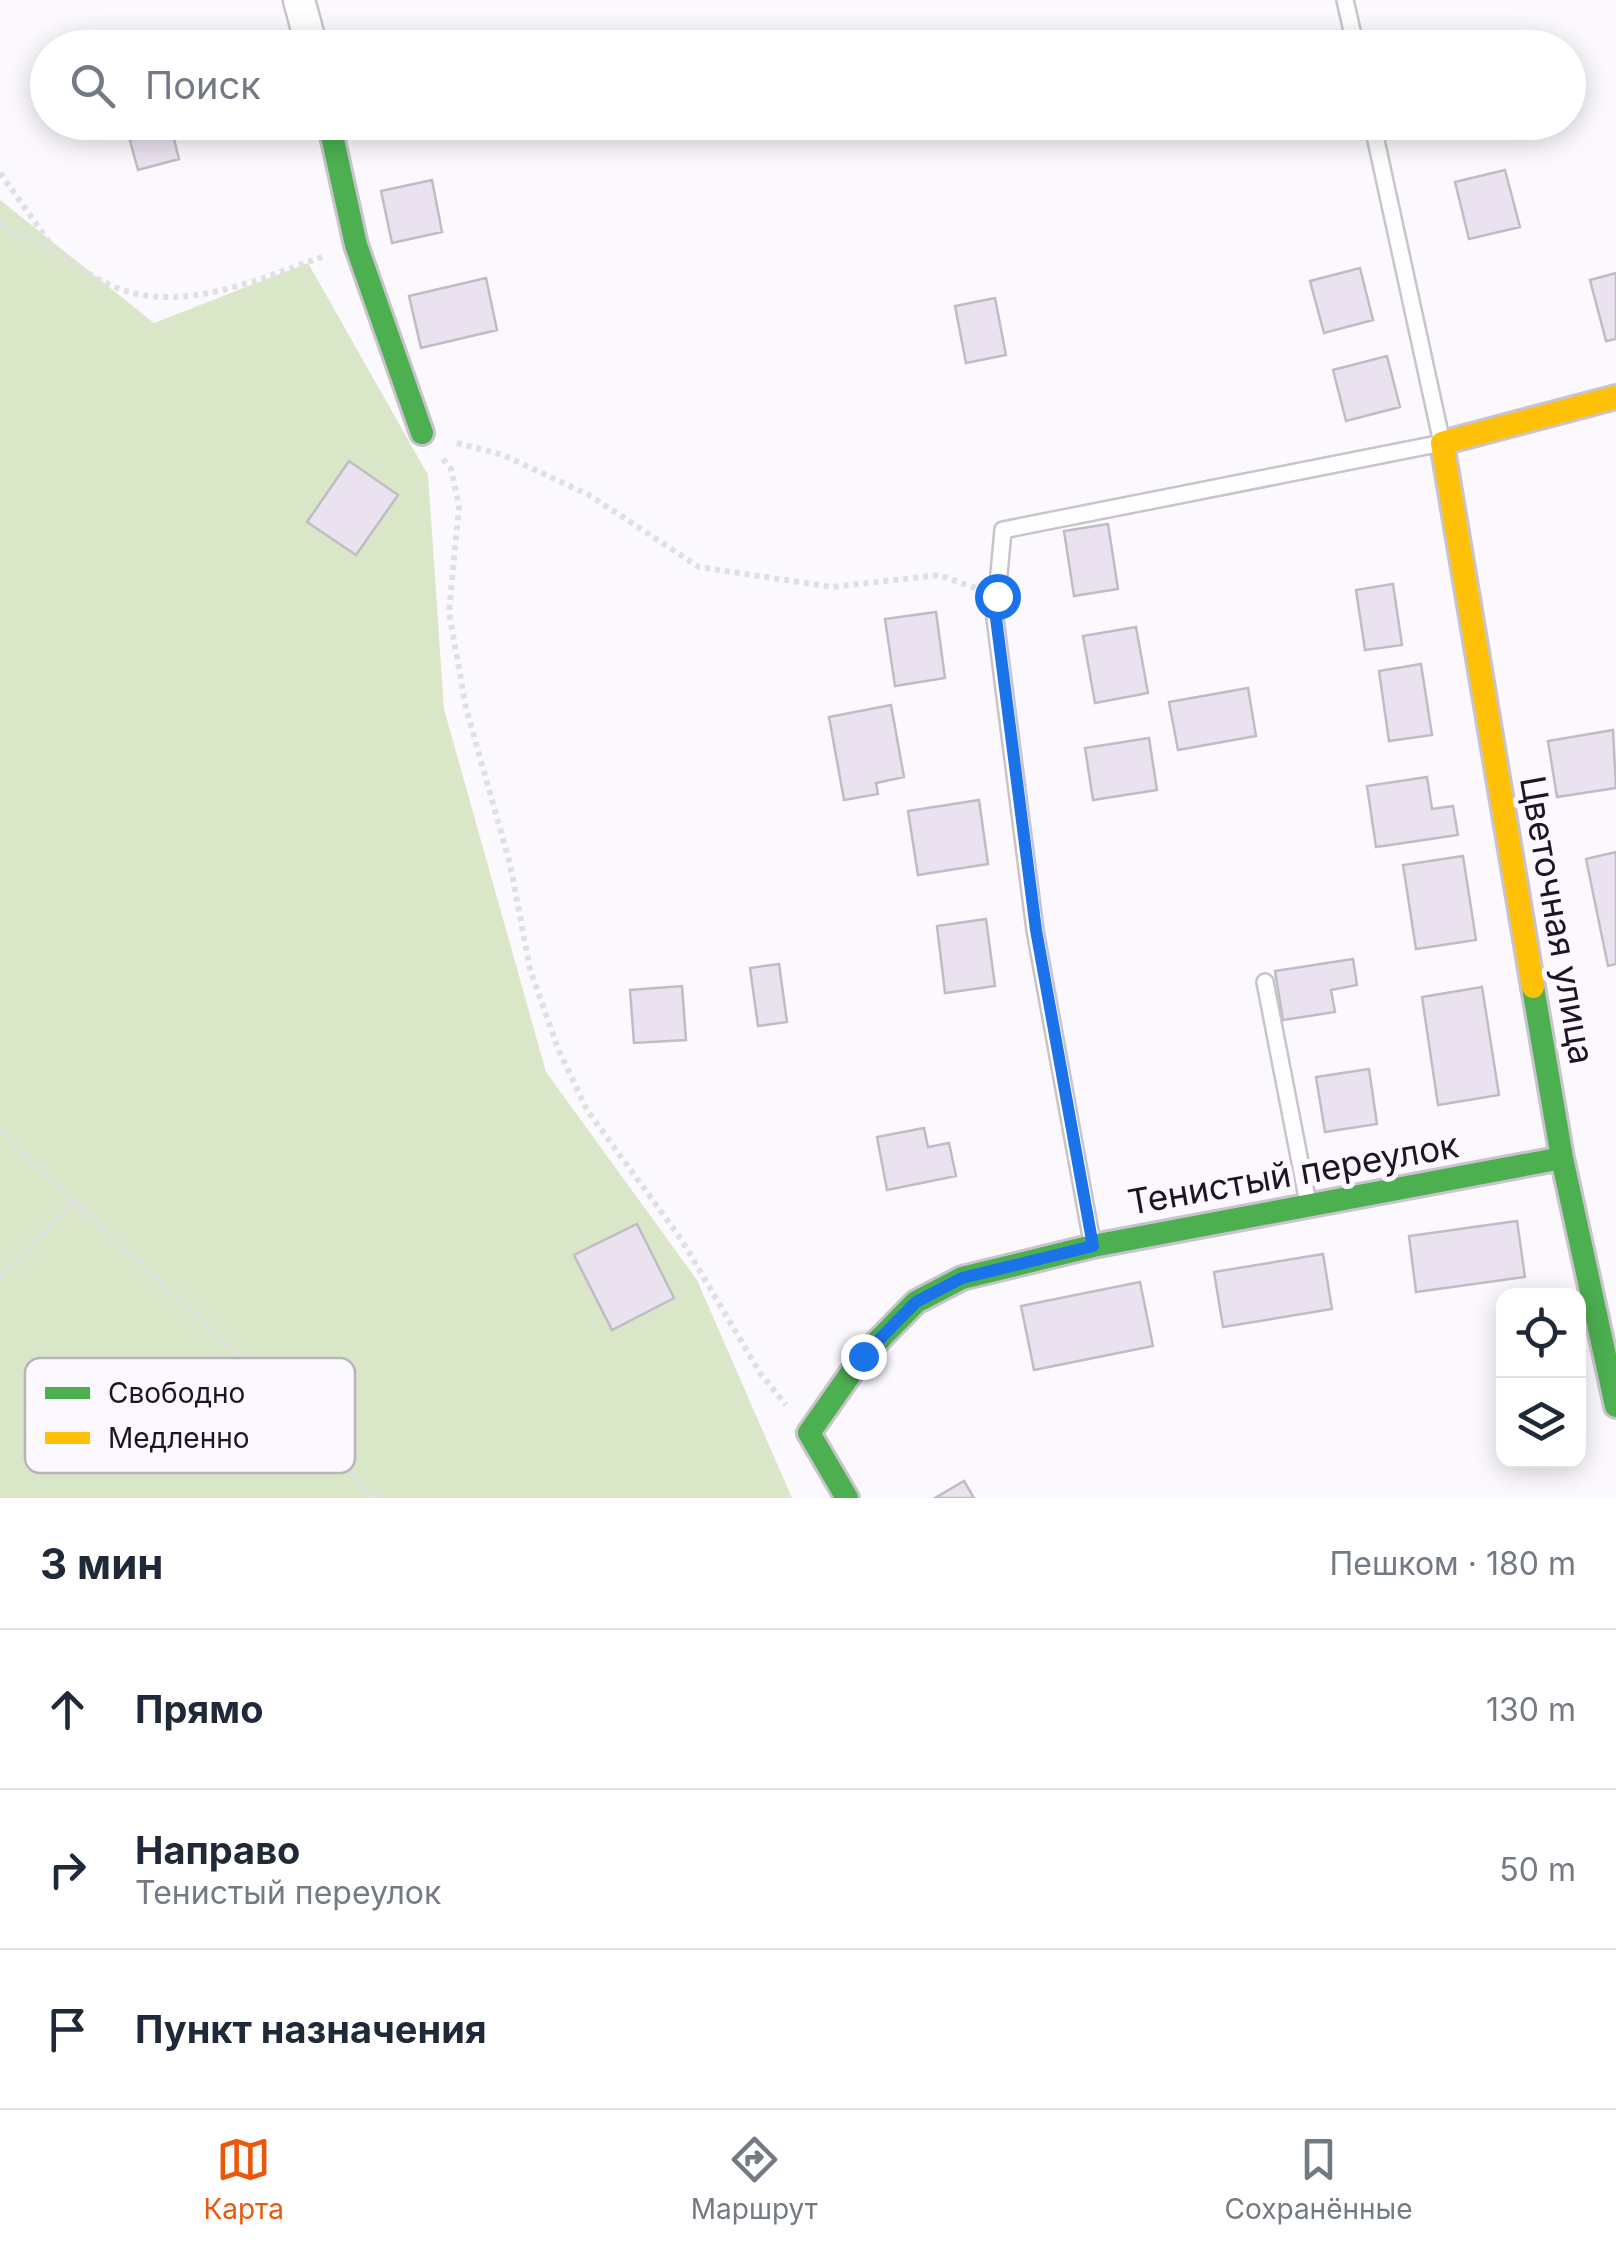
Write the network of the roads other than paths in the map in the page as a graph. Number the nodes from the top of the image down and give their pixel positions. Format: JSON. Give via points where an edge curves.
{"nodes":[{"id":1,"x":298,"y":0,"type":"edge"},
{"id":2,"x":1346,"y":0,"type":"edge"},
{"id":3,"x":307,"y":30,"type":"edge"},
{"id":4,"x":1352,"y":30,"type":"edge"},
{"id":5,"x":333,"y":140,"type":"edge"},
{"id":6,"x":1376,"y":140,"type":"edge"},
{"id":7,"x":1616,"y":397,"type":"edge"},
{"id":8,"x":422,"y":433,"type":"road end"},
{"id":9,"x":1442,"y":444,"type":"junction"},
{"id":10,"x":1265,"y":982,"type":"dead end"},
{"id":11,"x":1562,"y":1158,"type":"junction"},
{"id":12,"x":1309,"y":1207,"type":"junction"},
{"id":13,"x":1093,"y":1246,"type":"junction"},
{"id":14,"x":1616,"y":1406,"type":"edge"},
{"id":15,"x":847,"y":1498,"type":"edge"}],
"edges":[{"from":1,"to":3,"type":"street"},
{"from":2,"to":4,"type":"lane"},
{"from":5,"to":8,"type":"street","via":[[356,245]]},
{"from":6,"to":9,"type":"lane"},
{"from":7,"to":9,"type":"street"},
{"from":9,"to":11,"type":"street","name":"Цветочная улица"},
{"from":9,"to":13,"type":"lane","via":[[1003,530],[996,618],[1036,930]]},
{"from":10,"to":12,"type":"lane"},
{"from":11,"to":12,"type":"street","name":"Тенистый переулок"},
{"from":11,"to":14,"type":"street","name":"Цветочная улица"},
{"from":12,"to":13,"type":"street","name":"Тенистый переулок"},
{"from":13,"to":15,"type":"street","name":"Тенистый переулок","via":[[962,1278],[916,1302],[863,1356],[809,1433]]}]}
